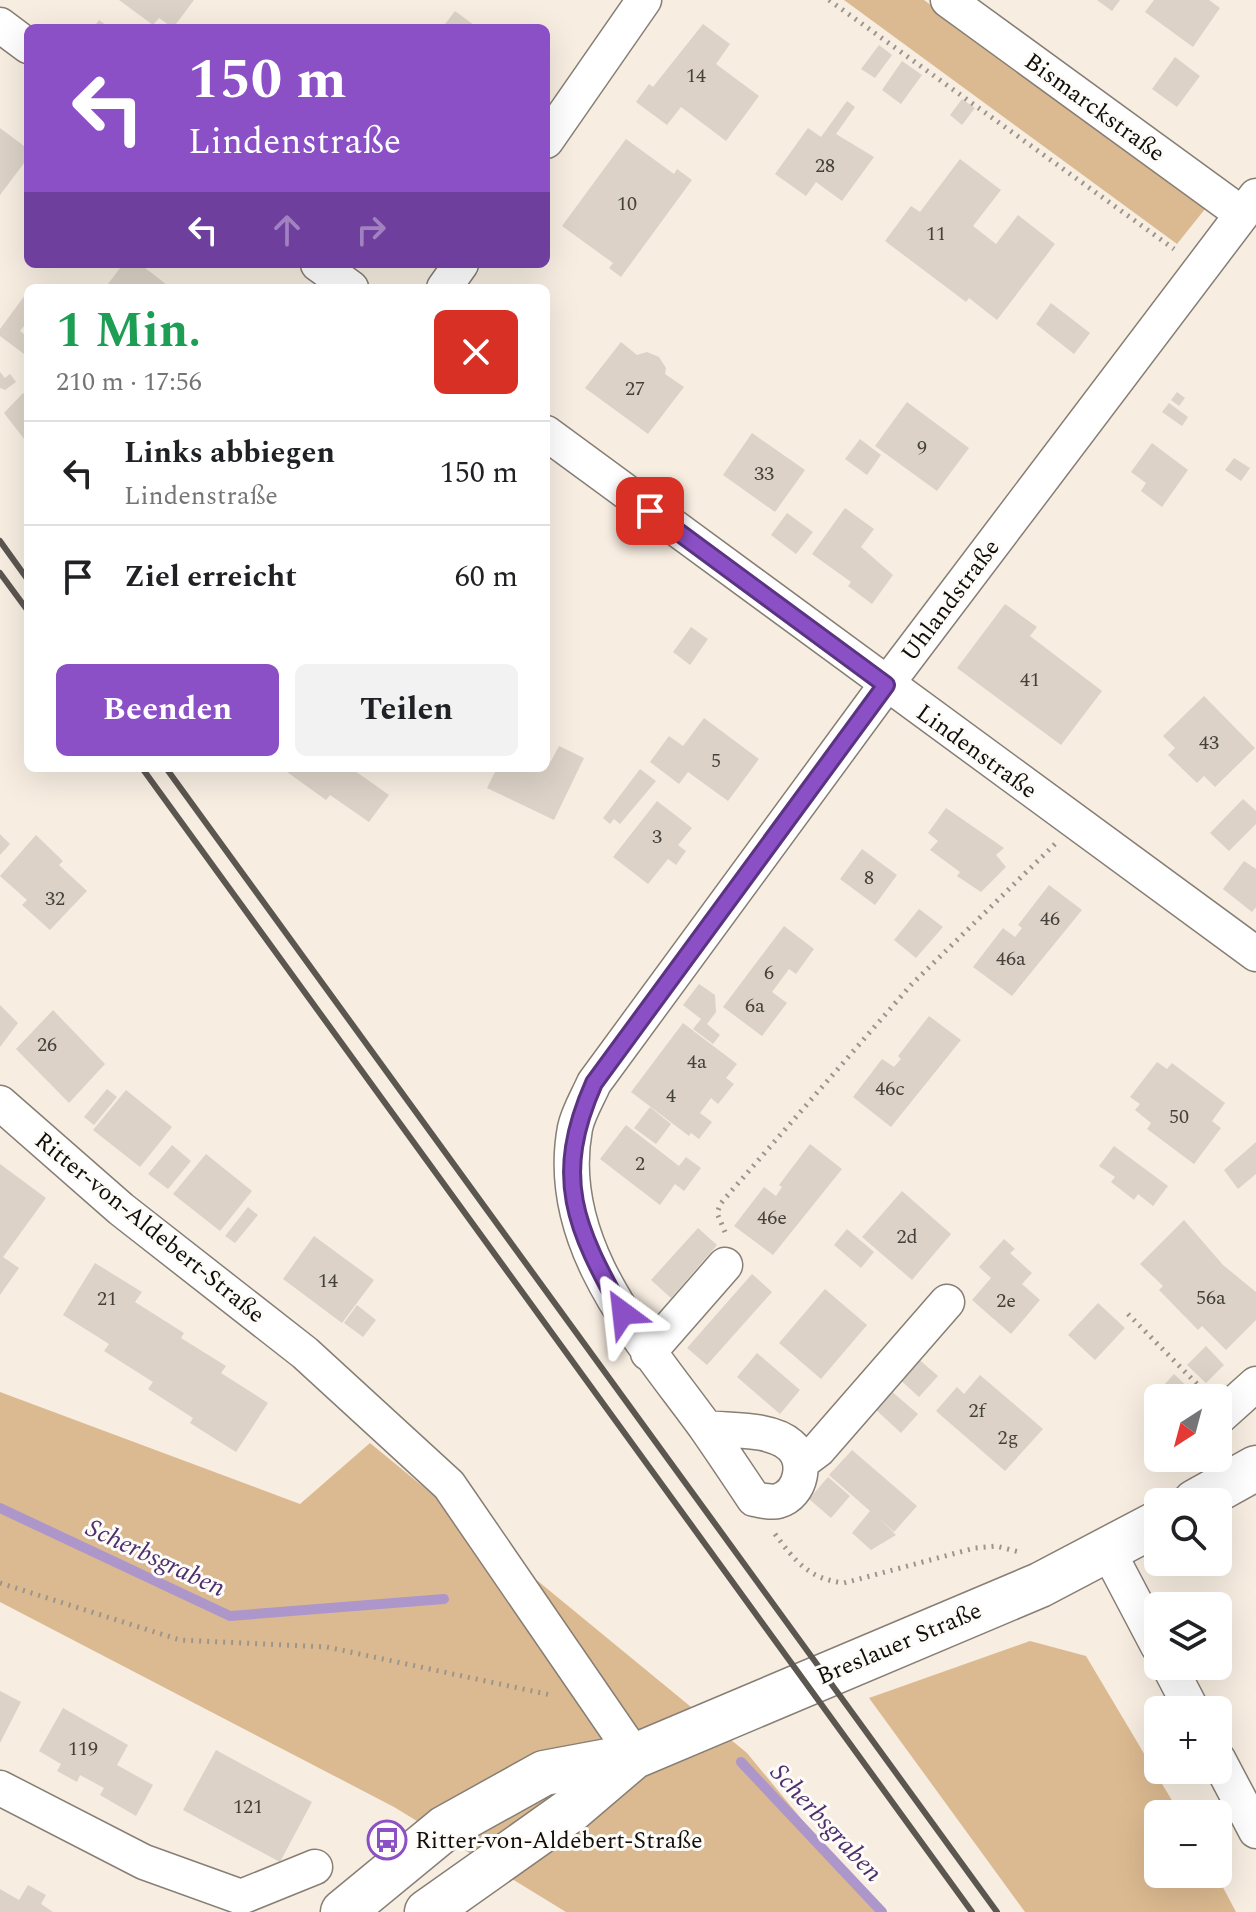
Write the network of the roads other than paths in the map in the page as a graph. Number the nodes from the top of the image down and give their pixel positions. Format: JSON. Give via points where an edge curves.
{"nodes":[{"id":1,"x":644,"y":0,"type":"edge"},
{"id":2,"x":948,"y":0,"type":"edge"},
{"id":3,"x":0,"y":25,"type":"edge"},
{"id":4,"x":24,"y":43,"type":"edge"},
{"id":5,"x":550,"y":135,"type":"edge"},
{"id":6,"x":1249,"y":205,"type":"edge"},
{"id":7,"x":324,"y":268,"type":"edge"},
{"id":8,"x":346,"y":284,"type":"edge"},
{"id":9,"x":550,"y":436,"type":"edge"},
{"id":10,"x":886,"y":685,"type":"junction"},
{"id":11,"x":1256,"y":954,"type":"edge"},
{"id":12,"x":0,"y":1103,"type":"edge"},
{"id":13,"x":725,"y":1265,"type":"road end"},
{"id":14,"x":947,"y":1302,"type":"dead end"},
{"id":15,"x":648,"y":1353,"type":"junction"},
{"id":16,"x":1256,"y":1384,"type":"edge"},
{"id":17,"x":1232,"y":1405,"type":"edge"},
{"id":18,"x":706,"y":1428,"type":"junction"},
{"id":19,"x":802,"y":1462,"type":"junction"},
{"id":20,"x":1256,"y":1468,"type":"edge"},
{"id":21,"x":1220,"y":1488,"type":"edge"},
{"id":22,"x":1144,"y":1531,"type":"edge"},
{"id":23,"x":1108,"y":1551,"type":"junction"},
{"id":24,"x":1144,"y":1619,"type":"edge"},
{"id":25,"x":635,"y":1756,"type":"junction"},
{"id":26,"x":1231,"y":1784,"type":"edge"},
{"id":27,"x":0,"y":1788,"type":"edge"},
{"id":28,"x":1256,"y":1831,"type":"edge"},
{"id":29,"x":315,"y":1867,"type":"dead end"},
{"id":30,"x":343,"y":1912,"type":"edge"},
{"id":31,"x":427,"y":1912,"type":"edge"}],
"edges":[{"from":1,"to":5,"type":"street"},
{"from":2,"to":6,"type":"street","name":"Bismarckstraße"},
{"from":3,"to":4,"type":"street"},
{"from":6,"to":10,"type":"street","name":"Uhlandstraße"},
{"from":7,"to":8,"type":"street"},
{"from":9,"to":10,"type":"street","name":"Lindenstraße"},
{"from":10,"to":11,"type":"street","name":"Lindenstraße"},
{"from":10,"to":15,"type":"street","name":"Uhlandstraße","via":[[594,1083],[576,1125],[571,1167],[576,1213],[593,1260]]},
{"from":12,"to":25,"type":"street","name":"Ritter-von-Aldebert-Straße","via":[[121,1209],[305,1353],[449,1485]]},
{"from":13,"to":15,"type":"street"},
{"from":14,"to":19,"type":"street"},
{"from":15,"to":18,"type":"street","name":"Uhlandstraße"},
{"from":16,"to":17,"type":"street"},
{"from":18,"to":19,"type":"street","via":[[775,1436]]},
{"from":18,"to":19,"type":"street","name":"Uhlandstraße","via":[[754,1499],[778,1501],[789,1494]]},
{"from":20,"to":21,"type":"main road"},
{"from":22,"to":23,"type":"main road","name":"Breslauer Straße"},
{"from":23,"to":24,"type":"street"},
{"from":23,"to":25,"type":"main road","name":"Breslauer Straße","via":[[1040,1585]]},
{"from":25,"to":30,"type":"main road","name":"Breslauer Straße","via":[[544,1773],[445,1828]]},
{"from":25,"to":31,"type":"main road","name":"Breslauer Straße","via":[[571,1810]]},
{"from":26,"to":28,"type":"street"},
{"from":27,"to":29,"type":"street","via":[[144,1862],[241,1897]]}]}
